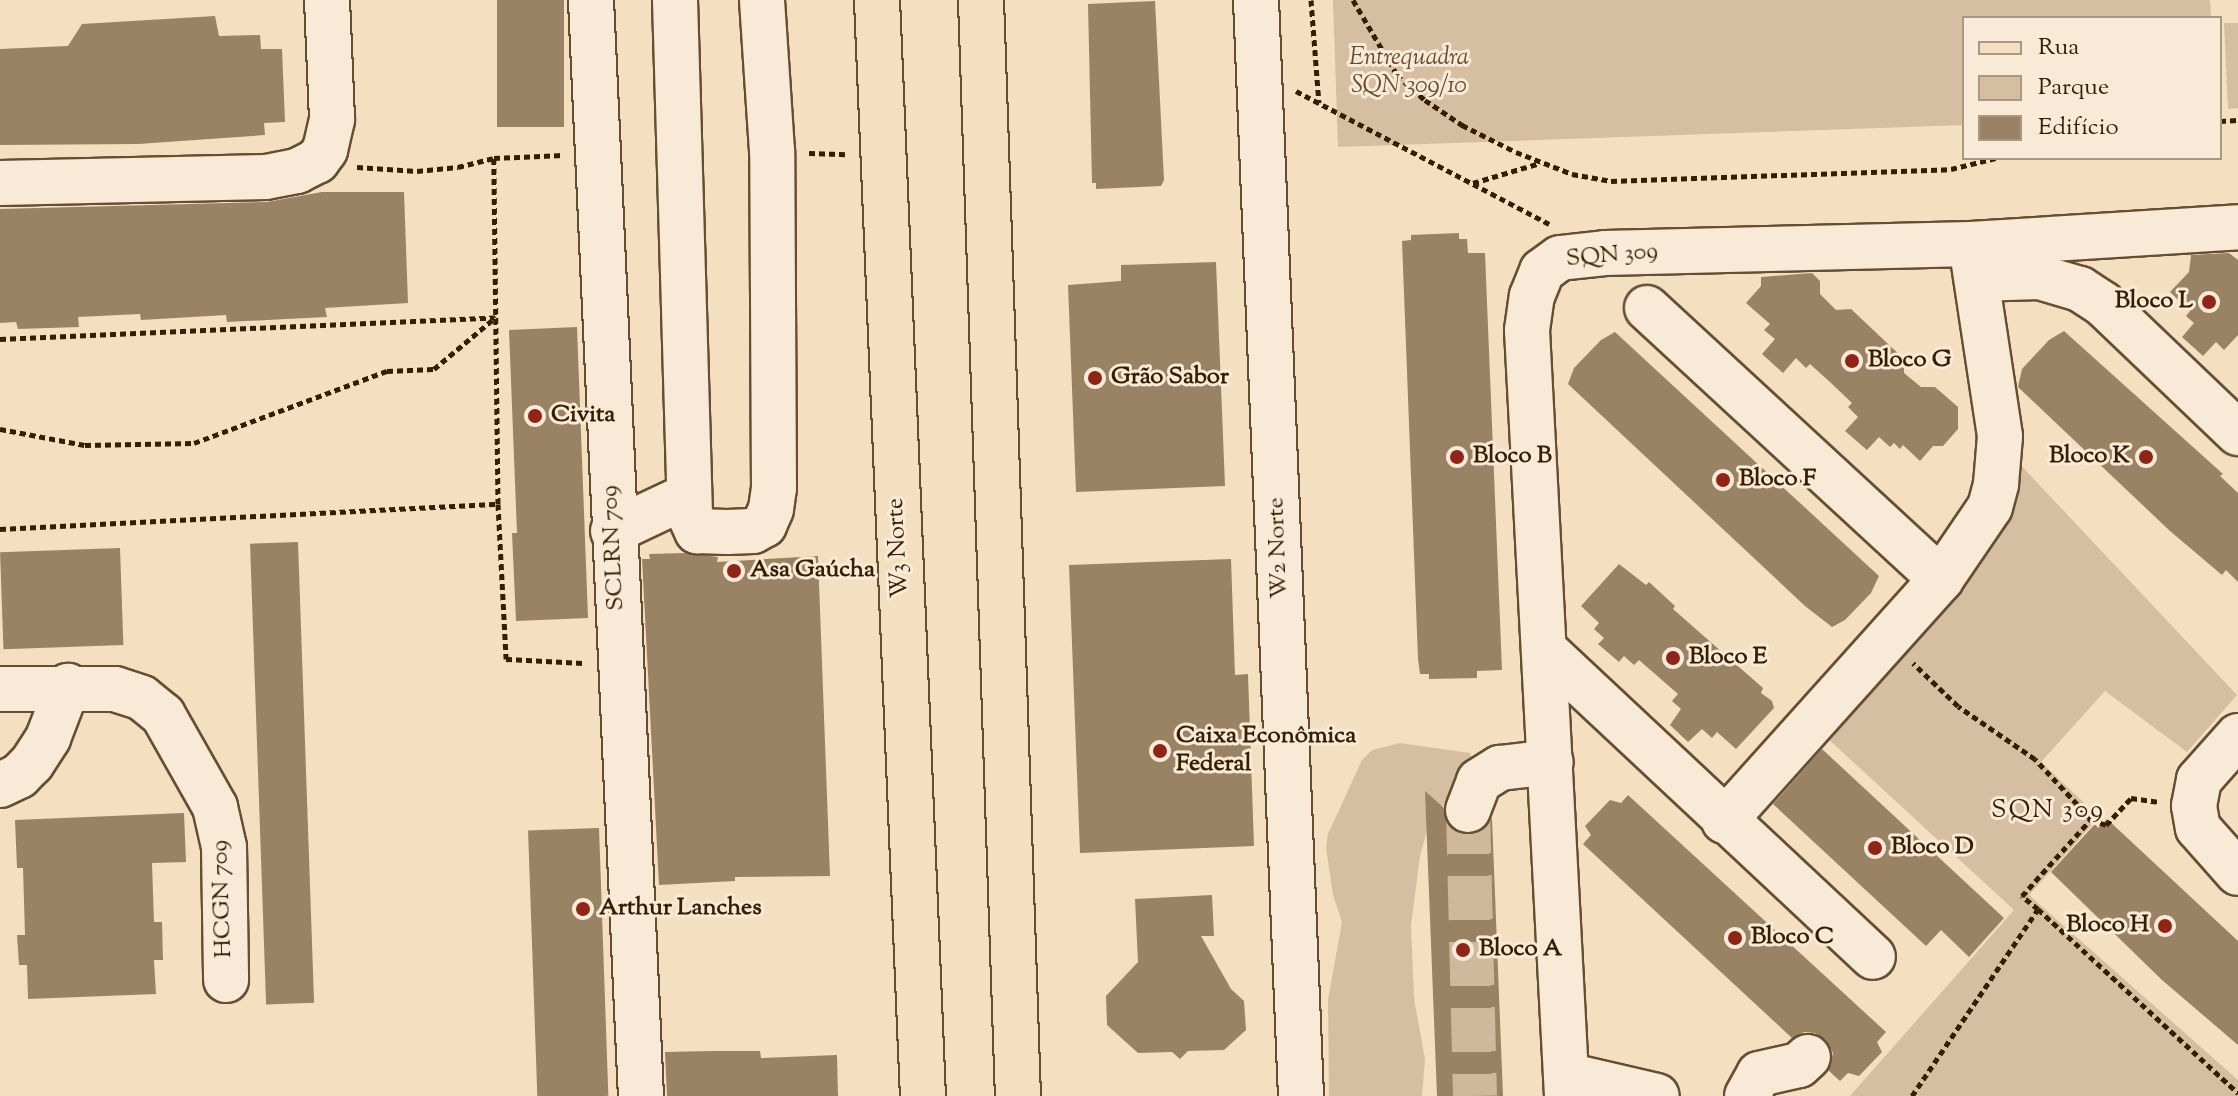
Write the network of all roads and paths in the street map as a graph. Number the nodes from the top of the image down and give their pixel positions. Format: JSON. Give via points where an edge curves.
{"nodes":[{"id":1,"x":327,"y":0,"type":"edge"},
{"id":2,"x":591,"y":0,"type":"edge"},
{"id":3,"x":675,"y":0,"type":"edge"},
{"id":4,"x":762,"y":0,"type":"edge"},
{"id":5,"x":877,"y":0,"type":"edge"},
{"id":6,"x":981,"y":0,"type":"edge"},
{"id":7,"x":1256,"y":0,"type":"edge"},
{"id":8,"x":1311,"y":0,"type":"edge"},
{"id":9,"x":1353,"y":0,"type":"edge"},
{"id":10,"x":1259,"y":72,"type":"junction"},
{"id":11,"x":1319,"y":103,"type":"junction"},
{"id":12,"x":597,"y":154,"type":"junction"},
{"id":13,"x":494,"y":158,"type":"junction"},
{"id":14,"x":1988,"y":160,"type":"edge"},
{"id":15,"x":317,"y":161,"type":"junction"},
{"id":16,"x":1541,"y":162,"type":"junction"},
{"id":17,"x":0,"y":183,"type":"edge"},
{"id":18,"x":1472,"y":183,"type":"junction"},
{"id":19,"x":1552,"y":225,"type":"dead end"},
{"id":20,"x":2238,"y":227,"type":"edge"},
{"id":21,"x":1974,"y":261,"type":"junction"},
{"id":22,"x":1647,"y":308,"type":"dead end"},
{"id":23,"x":496,"y":317,"type":"junction"},
{"id":24,"x":0,"y":339,"type":"edge"},
{"id":25,"x":0,"y":429,"type":"edge"},
{"id":26,"x":2238,"y":433,"type":"edge"},
{"id":27,"x":689,"y":495,"type":"junction"},
{"id":28,"x":498,"y":504,"type":"junction"},
{"id":29,"x":0,"y":529,"type":"edge"},
{"id":30,"x":613,"y":531,"type":"junction"},
{"id":31,"x":1941,"y":579,"type":"junction"},
{"id":32,"x":1888,"y":639,"type":"junction"},
{"id":33,"x":1545,"y":650,"type":"junction"},
{"id":34,"x":619,"y":665,"type":"junction"},
{"id":35,"x":68,"y":686,"type":"junction"},
{"id":36,"x":0,"y":689,"type":"edge"},
{"id":37,"x":2238,"y":736,"type":"edge"},
{"id":38,"x":1551,"y":762,"type":"junction"},
{"id":39,"x":0,"y":785,"type":"edge"},
{"id":40,"x":2194,"y":806,"type":"junction"},
{"id":41,"x":1468,"y":810,"type":"tunnel mouth"},
{"id":42,"x":2091,"y":819,"type":"junction"},
{"id":43,"x":1724,"y":821,"type":"junction"},
{"id":44,"x":2238,"y":873,"type":"edge"},
{"id":45,"x":2038,"y":909,"type":"junction"},
{"id":46,"x":1873,"y":957,"type":"dead end"},
{"id":47,"x":226,"y":980,"type":"dead end"},
{"id":48,"x":1808,"y":1057,"type":"dead end"},
{"id":49,"x":1566,"y":1085,"type":"edge"},
{"id":50,"x":2238,"y":1093,"type":"edge"},
{"id":51,"x":641,"y":1096,"type":"edge"},
{"id":52,"x":923,"y":1096,"type":"edge"},
{"id":53,"x":1018,"y":1096,"type":"edge"},
{"id":54,"x":1301,"y":1096,"type":"edge"},
{"id":55,"x":1657,"y":1096,"type":"edge"},
{"id":56,"x":1747,"y":1096,"type":"edge"},
{"id":57,"x":1912,"y":1096,"type":"edge"}],
"edges":[{"from":1,"to":15,"type":"street","via":[[332,119]]},
{"from":2,"to":12,"type":"street","name":"SCLRN 709"},
{"from":3,"to":27,"type":"street"},
{"from":4,"to":27,"type":"street","via":[[772,151],[771,509],[767,521],[753,531],[697,531],[691,523]]},
{"from":5,"to":52,"type":"main road","name":"W3 Norte"},
{"from":6,"to":53,"type":"main road"},
{"from":7,"to":10,"type":"street","name":"W2 Norte"},
{"from":8,"to":11,"type":"path"},
{"from":9,"to":16,"type":"path","via":[[1397,75],[1425,100],[1462,125]]},
{"from":10,"to":11,"type":"path"},
{"from":10,"to":54,"type":"street","name":"W2 Norte"},
{"from":11,"to":18,"type":"path"},
{"from":12,"to":13,"type":"path"},
{"from":12,"to":30,"type":"street","name":"SCLRN 709"},
{"from":13,"to":15,"type":"path","via":[[417,171]]},
{"from":13,"to":23,"type":"path"},
{"from":14,"to":16,"type":"path","via":[[1951,169],[1611,181]]},
{"from":15,"to":17,"type":"street","via":[[266,177]]},
{"from":16,"to":18,"type":"path"},
{"from":18,"to":19,"type":"path"},
{"from":20,"to":21,"type":"street","name":"SQN 309"},
{"from":21,"to":26,"type":"street","name":"SQN 309","via":[[2080,289],[2103,304]]},
{"from":21,"to":31,"type":"street","via":[[1998,408],[1996,484],[1990,507]]},
{"from":21,"to":33,"type":"street","name":"SQN 309","via":[[1605,253],[1560,258],[1542,271],[1527,330]]},
{"from":22,"to":31,"type":"street"},
{"from":23,"to":24,"type":"path"},
{"from":23,"to":25,"type":"path","via":[[434,369],[387,371],[194,443],[85,445]]},
{"from":23,"to":28,"type":"path"},
{"from":27,"to":30,"type":"street"},
{"from":28,"to":29,"type":"path"},
{"from":28,"to":34,"type":"path","via":[[506,659]]},
{"from":30,"to":34,"type":"street","name":"SCLRN 709"},
{"from":31,"to":32,"type":"street"},
{"from":32,"to":42,"type":"path","via":[[1958,706],[2035,759]]},
{"from":32,"to":43,"type":"street"},
{"from":33,"to":38,"type":"street","name":"SQN 309"},
{"from":33,"to":43,"type":"street"},
{"from":34,"to":51,"type":"street","name":"SCLRN 709"},
{"from":35,"to":36,"type":"street","name":"HCGN 709"},
{"from":35,"to":39,"type":"street","via":[[32,763]]},
{"from":35,"to":47,"type":"street","name":"HCGN 709","via":[[115,689],[142,698],[163,715],[215,807],[224,847]]},
{"from":37,"to":40,"type":"street","via":[[2199,780]]},
{"from":38,"to":41,"type":"street","via":[[1500,768],[1479,781]]},
{"from":38,"to":49,"type":"street","name":"SQN 309"},
{"from":40,"to":42,"type":"path","via":[[2131,798],[2106,825]]},
{"from":40,"to":44,"type":"street","via":[[2198,828]]},
{"from":42,"to":45,"type":"path","via":[[2022,896]]},
{"from":43,"to":46,"type":"street"},
{"from":45,"to":50,"type":"path"},
{"from":45,"to":57,"type":"path"},
{"from":48,"to":56,"type":"street","via":[[1799,1065],[1759,1074]]},
{"from":49,"to":55,"type":"street"}]}
